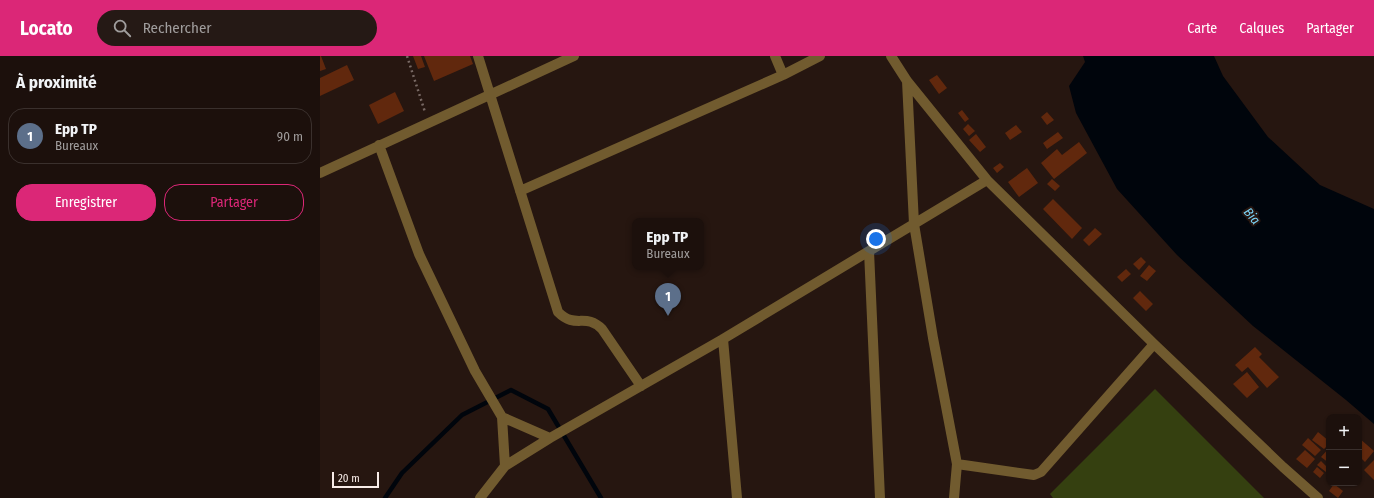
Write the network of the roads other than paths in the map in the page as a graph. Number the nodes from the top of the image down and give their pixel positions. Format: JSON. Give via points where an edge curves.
{"nodes":[{"id":1,"x":478,"y":56,"type":"edge"},
{"id":2,"x":574,"y":56,"type":"edge"},
{"id":3,"x":775,"y":56,"type":"edge"},
{"id":4,"x":820,"y":56,"type":"edge"},
{"id":5,"x":891,"y":56,"type":"edge"},
{"id":6,"x":783,"y":74,"type":"junction"},
{"id":7,"x":907,"y":81,"type":"junction"},
{"id":8,"x":490,"y":94,"type":"junction"},
{"id":9,"x":379,"y":145,"type":"junction"},
{"id":10,"x":320,"y":173,"type":"edge"},
{"id":11,"x":987,"y":180,"type":"junction"},
{"id":12,"x":520,"y":191,"type":"junction"},
{"id":13,"x":914,"y":224,"type":"junction"},
{"id":14,"x":868,"y":251,"type":"junction"},
{"id":15,"x":723,"y":339,"type":"junction"},
{"id":16,"x":1154,"y":344,"type":"junction"},
{"id":17,"x":641,"y":386,"type":"junction"},
{"id":18,"x":502,"y":416,"type":"junction"},
{"id":19,"x":550,"y":438,"type":"junction"},
{"id":20,"x":957,"y":464,"type":"junction"},
{"id":21,"x":505,"y":466,"type":"junction"},
{"id":22,"x":480,"y":498,"type":"edge"},
{"id":23,"x":737,"y":498,"type":"edge"},
{"id":24,"x":880,"y":498,"type":"edge"},
{"id":25,"x":954,"y":498,"type":"edge"},
{"id":26,"x":1318,"y":498,"type":"edge"}],
"edges":[{"from":1,"to":8,"type":"street"},
{"from":2,"to":8,"type":"street"},
{"from":3,"to":6,"type":"street"},
{"from":4,"to":6,"type":"street"},
{"from":5,"to":7,"type":"street"},
{"from":6,"to":12,"type":"street"},
{"from":7,"to":11,"type":"street"},
{"from":7,"to":13,"type":"street"},
{"from":8,"to":9,"type":"street"},
{"from":8,"to":12,"type":"street"},
{"from":9,"to":10,"type":"street"},
{"from":9,"to":18,"type":"street","via":[[419,254],[475,371]]},
{"from":11,"to":13,"type":"street"},
{"from":11,"to":16,"type":"street"},
{"from":12,"to":17,"type":"street","via":[[558,312],[572,322],[588,320],[596,323]]},
{"from":13,"to":14,"type":"street"},
{"from":13,"to":20,"type":"street"},
{"from":14,"to":15,"type":"street"},
{"from":14,"to":24,"type":"street"},
{"from":15,"to":17,"type":"street"},
{"from":15,"to":23,"type":"street"},
{"from":16,"to":20,"type":"street","via":[[1041,472],[1034,475]]},
{"from":16,"to":26,"type":"street"},
{"from":17,"to":19,"type":"street"},
{"from":18,"to":19,"type":"street"},
{"from":18,"to":21,"type":"street"},
{"from":19,"to":21,"type":"street"},
{"from":20,"to":25,"type":"street"},
{"from":21,"to":22,"type":"street"}]}
